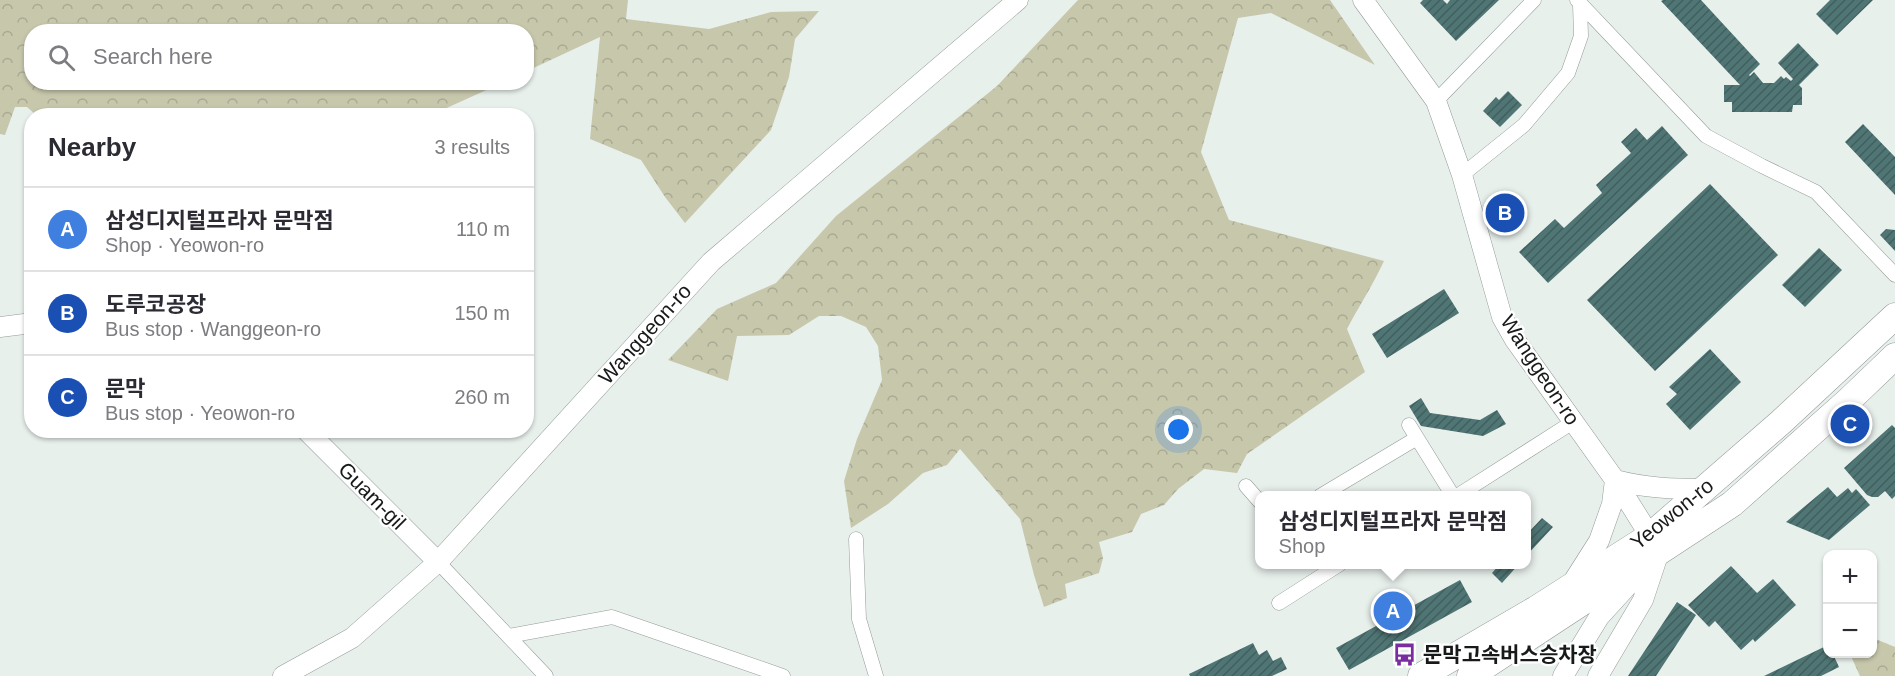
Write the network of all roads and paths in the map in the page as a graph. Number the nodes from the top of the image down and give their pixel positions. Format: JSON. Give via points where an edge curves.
{"nodes":[{"id":1,"x":1018,"y":0,"type":"edge"},
{"id":2,"x":1363,"y":0,"type":"edge"},
{"id":3,"x":1534,"y":0,"type":"edge"},
{"id":4,"x":1578,"y":2,"type":"edge"},
{"id":5,"x":1436,"y":101,"type":"junction"},
{"id":6,"x":1462,"y":175,"type":"junction"},
{"id":7,"x":1895,"y":275,"type":"edge"},
{"id":8,"x":1895,"y":316,"type":"edge"},
{"id":9,"x":24,"y":324,"type":"edge"},
{"id":10,"x":0,"y":327,"type":"edge"},
{"id":11,"x":1895,"y":356,"type":"edge"},
{"id":12,"x":1574,"y":422,"type":"junction"},
{"id":13,"x":1409,"y":425,"type":"dead end"},
{"id":14,"x":314,"y":438,"type":"edge"},
{"id":15,"x":1417,"y":438,"type":"junction"},
{"id":16,"x":1616,"y":480,"type":"junction"},
{"id":17,"x":1246,"y":486,"type":"dead end"},
{"id":18,"x":1704,"y":489,"type":"junction"},
{"id":19,"x":1327,"y":491,"type":"edge"},
{"id":20,"x":1452,"y":491,"type":"edge"},
{"id":21,"x":1462,"y":491,"type":"edge"},
{"id":22,"x":1255,"y":496,"type":"edge"},
{"id":23,"x":856,"y":539,"type":"dead end"},
{"id":24,"x":1655,"y":543,"type":"junction"},
{"id":25,"x":438,"y":562,"type":"junction"},
{"id":26,"x":1319,"y":569,"type":"edge"},
{"id":27,"x":1569,"y":587,"type":"junction"},
{"id":28,"x":1279,"y":603,"type":"dead end"},
{"id":29,"x":508,"y":636,"type":"junction"},
{"id":30,"x":283,"y":676,"type":"edge"},
{"id":31,"x":546,"y":676,"type":"edge"},
{"id":32,"x":783,"y":676,"type":"edge"},
{"id":33,"x":876,"y":676,"type":"edge"},
{"id":34,"x":1421,"y":676,"type":"edge"},
{"id":35,"x":1470,"y":676,"type":"edge"},
{"id":36,"x":1563,"y":676,"type":"edge"},
{"id":37,"x":1598,"y":676,"type":"edge"}],
"edges":[{"from":1,"to":25,"type":"street","name":"Wanggeon-ro","via":[[711,262]]},
{"from":2,"to":5,"type":"street","name":"Wanggeon-ro"},
{"from":3,"to":5,"type":"street"},
{"from":4,"to":6,"type":"street","via":[[1581,36],[1568,73],[1524,125]]},
{"from":4,"to":7,"type":"street","via":[[1706,136],[1815,192]]},
{"from":5,"to":6,"type":"street","name":"Wanggeon-ro"},
{"from":6,"to":12,"type":"street","name":"Wanggeon-ro","via":[[1502,317]]},
{"from":8,"to":18,"type":"highway","name":"Yeowon-ro"},
{"from":9,"to":10,"type":"street"},
{"from":11,"to":24,"type":"highway","name":"Yeowon-ro","via":[[1732,504]]},
{"from":12,"to":16,"type":"street","name":"Wanggeon-ro"},
{"from":12,"to":21,"type":"street"},
{"from":13,"to":15,"type":"street"},
{"from":14,"to":25,"type":"street","name":"Guam-gil"},
{"from":15,"to":19,"type":"street"},
{"from":15,"to":20,"type":"street"},
{"from":16,"to":18,"type":"street","via":[[1650,488]]},
{"from":16,"to":24,"type":"street","name":"Wanggeon-ro"},
{"from":16,"to":27,"type":"street","via":[[1599,541]]},
{"from":17,"to":22,"type":"street"},
{"from":18,"to":24,"type":"highway","name":"Yeowon-ro"},
{"from":23,"to":33,"type":"street","via":[[859,619]]},
{"from":24,"to":27,"type":"highway","name":"Yeowon-ro"},
{"from":24,"to":35,"type":"highway","name":"Yeowon-ro"},
{"from":24,"to":36,"type":"street","via":[[1599,617]]},
{"from":24,"to":37,"type":"street","via":[[1643,600]]},
{"from":25,"to":29,"type":"street"},
{"from":25,"to":30,"type":"street","name":"Wanggeon-ro","via":[[352,638]]},
{"from":26,"to":28,"type":"street"},
{"from":27,"to":34,"type":"highway","name":"Yeowon-ro"},
{"from":29,"to":31,"type":"street"},
{"from":29,"to":32,"type":"street","via":[[612,617]]}]}
